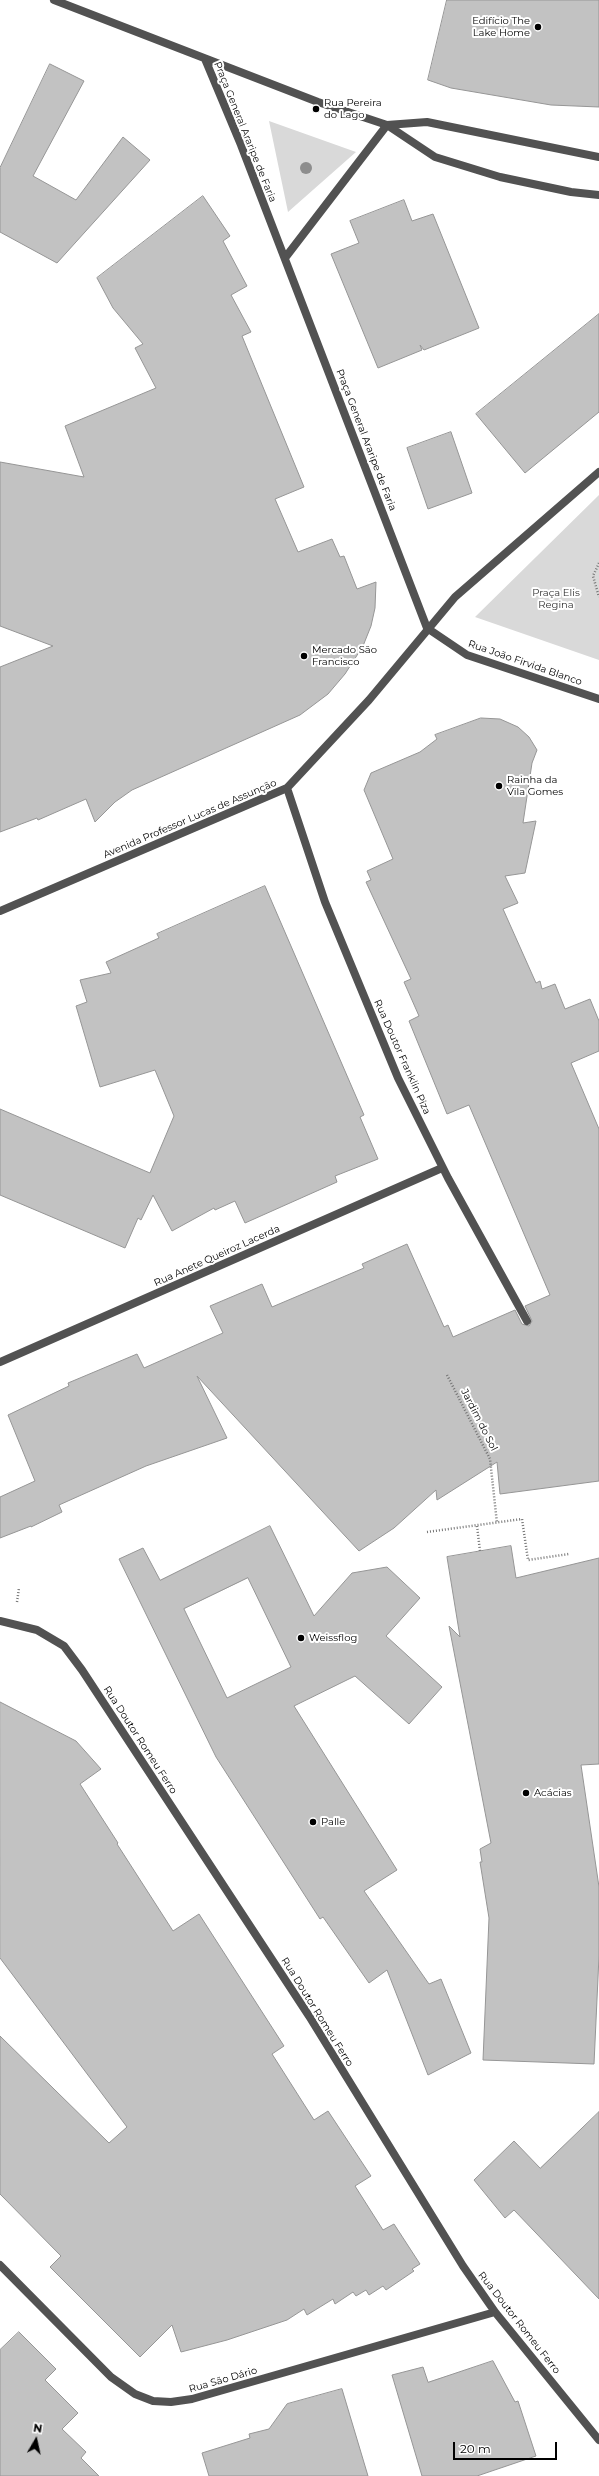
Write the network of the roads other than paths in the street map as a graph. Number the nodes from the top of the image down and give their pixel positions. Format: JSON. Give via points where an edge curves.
{"nodes":[{"id":1,"x":54,"y":0,"type":"edge"},
{"id":2,"x":205,"y":59,"type":"junction"},
{"id":3,"x":387,"y":125,"type":"junction"},
{"id":4,"x":599,"y":157,"type":"edge"},
{"id":5,"x":599,"y":195,"type":"edge"},
{"id":6,"x":285,"y":258,"type":"junction"},
{"id":7,"x":599,"y":472,"type":"edge"},
{"id":8,"x":427,"y":628,"type":"junction"},
{"id":9,"x":599,"y":699,"type":"edge"},
{"id":10,"x":287,"y":788,"type":"junction"},
{"id":11,"x":0,"y":911,"type":"edge"},
{"id":12,"x":442,"y":1168,"type":"junction"},
{"id":13,"x":527,"y":1321,"type":"dead end"},
{"id":14,"x":0,"y":1362,"type":"edge"},
{"id":15,"x":0,"y":1621,"type":"edge"},
{"id":16,"x":0,"y":2265,"type":"edge"},
{"id":17,"x":495,"y":2312,"type":"junction"},
{"id":18,"x":599,"y":2440,"type":"edge"}],
"edges":[{"from":1,"to":2,"type":"street"},
{"from":2,"to":3,"type":"street","name":"Praça General Araripe de Faria"},
{"from":2,"to":6,"type":"street","name":"Praça General Araripe de Faria"},
{"from":3,"to":4,"type":"street","name":"Praça General Araripe de Faria","via":[[427,122]]},
{"from":3,"to":5,"type":"street","name":"Praça General Araripe de Faria","via":[[435,157],[500,177],[571,192]]},
{"from":3,"to":6,"type":"street"},
{"from":6,"to":8,"type":"street","name":"Praça General Araripe de Faria"},
{"from":7,"to":8,"type":"street","name":"Avenida Professor Lucas de Assunção","via":[[480,574]]},
{"from":8,"to":9,"type":"street","name":"Rua João Firvida Blanco","via":[[467,655]]},
{"from":8,"to":10,"type":"street","name":"Avenida Professor Lucas de Assunção","via":[[369,700]]},
{"from":10,"to":11,"type":"street","name":"Avenida Professor Lucas de Assunção"},
{"from":10,"to":12,"type":"street","name":"Rua Doutor Franklin Piza","via":[[325,902],[398,1078]]},
{"from":12,"to":13,"type":"street","name":"Rua Doutor Franklin Piza"},
{"from":12,"to":14,"type":"street","name":"Rua Anete Queiroz Lacerda"},
{"from":15,"to":17,"type":"street","name":"Rua Doutor Romeu Ferro","via":[[37,1630],[64,1646],[82,1670],[309,2016],[463,2266]]},
{"from":16,"to":17,"type":"street","name":"Rua São Dário","via":[[111,2377],[135,2394],[153,2401],[192,2399]]},
{"from":17,"to":18,"type":"street","name":"Rua Doutor Romeu Ferro"}]}
